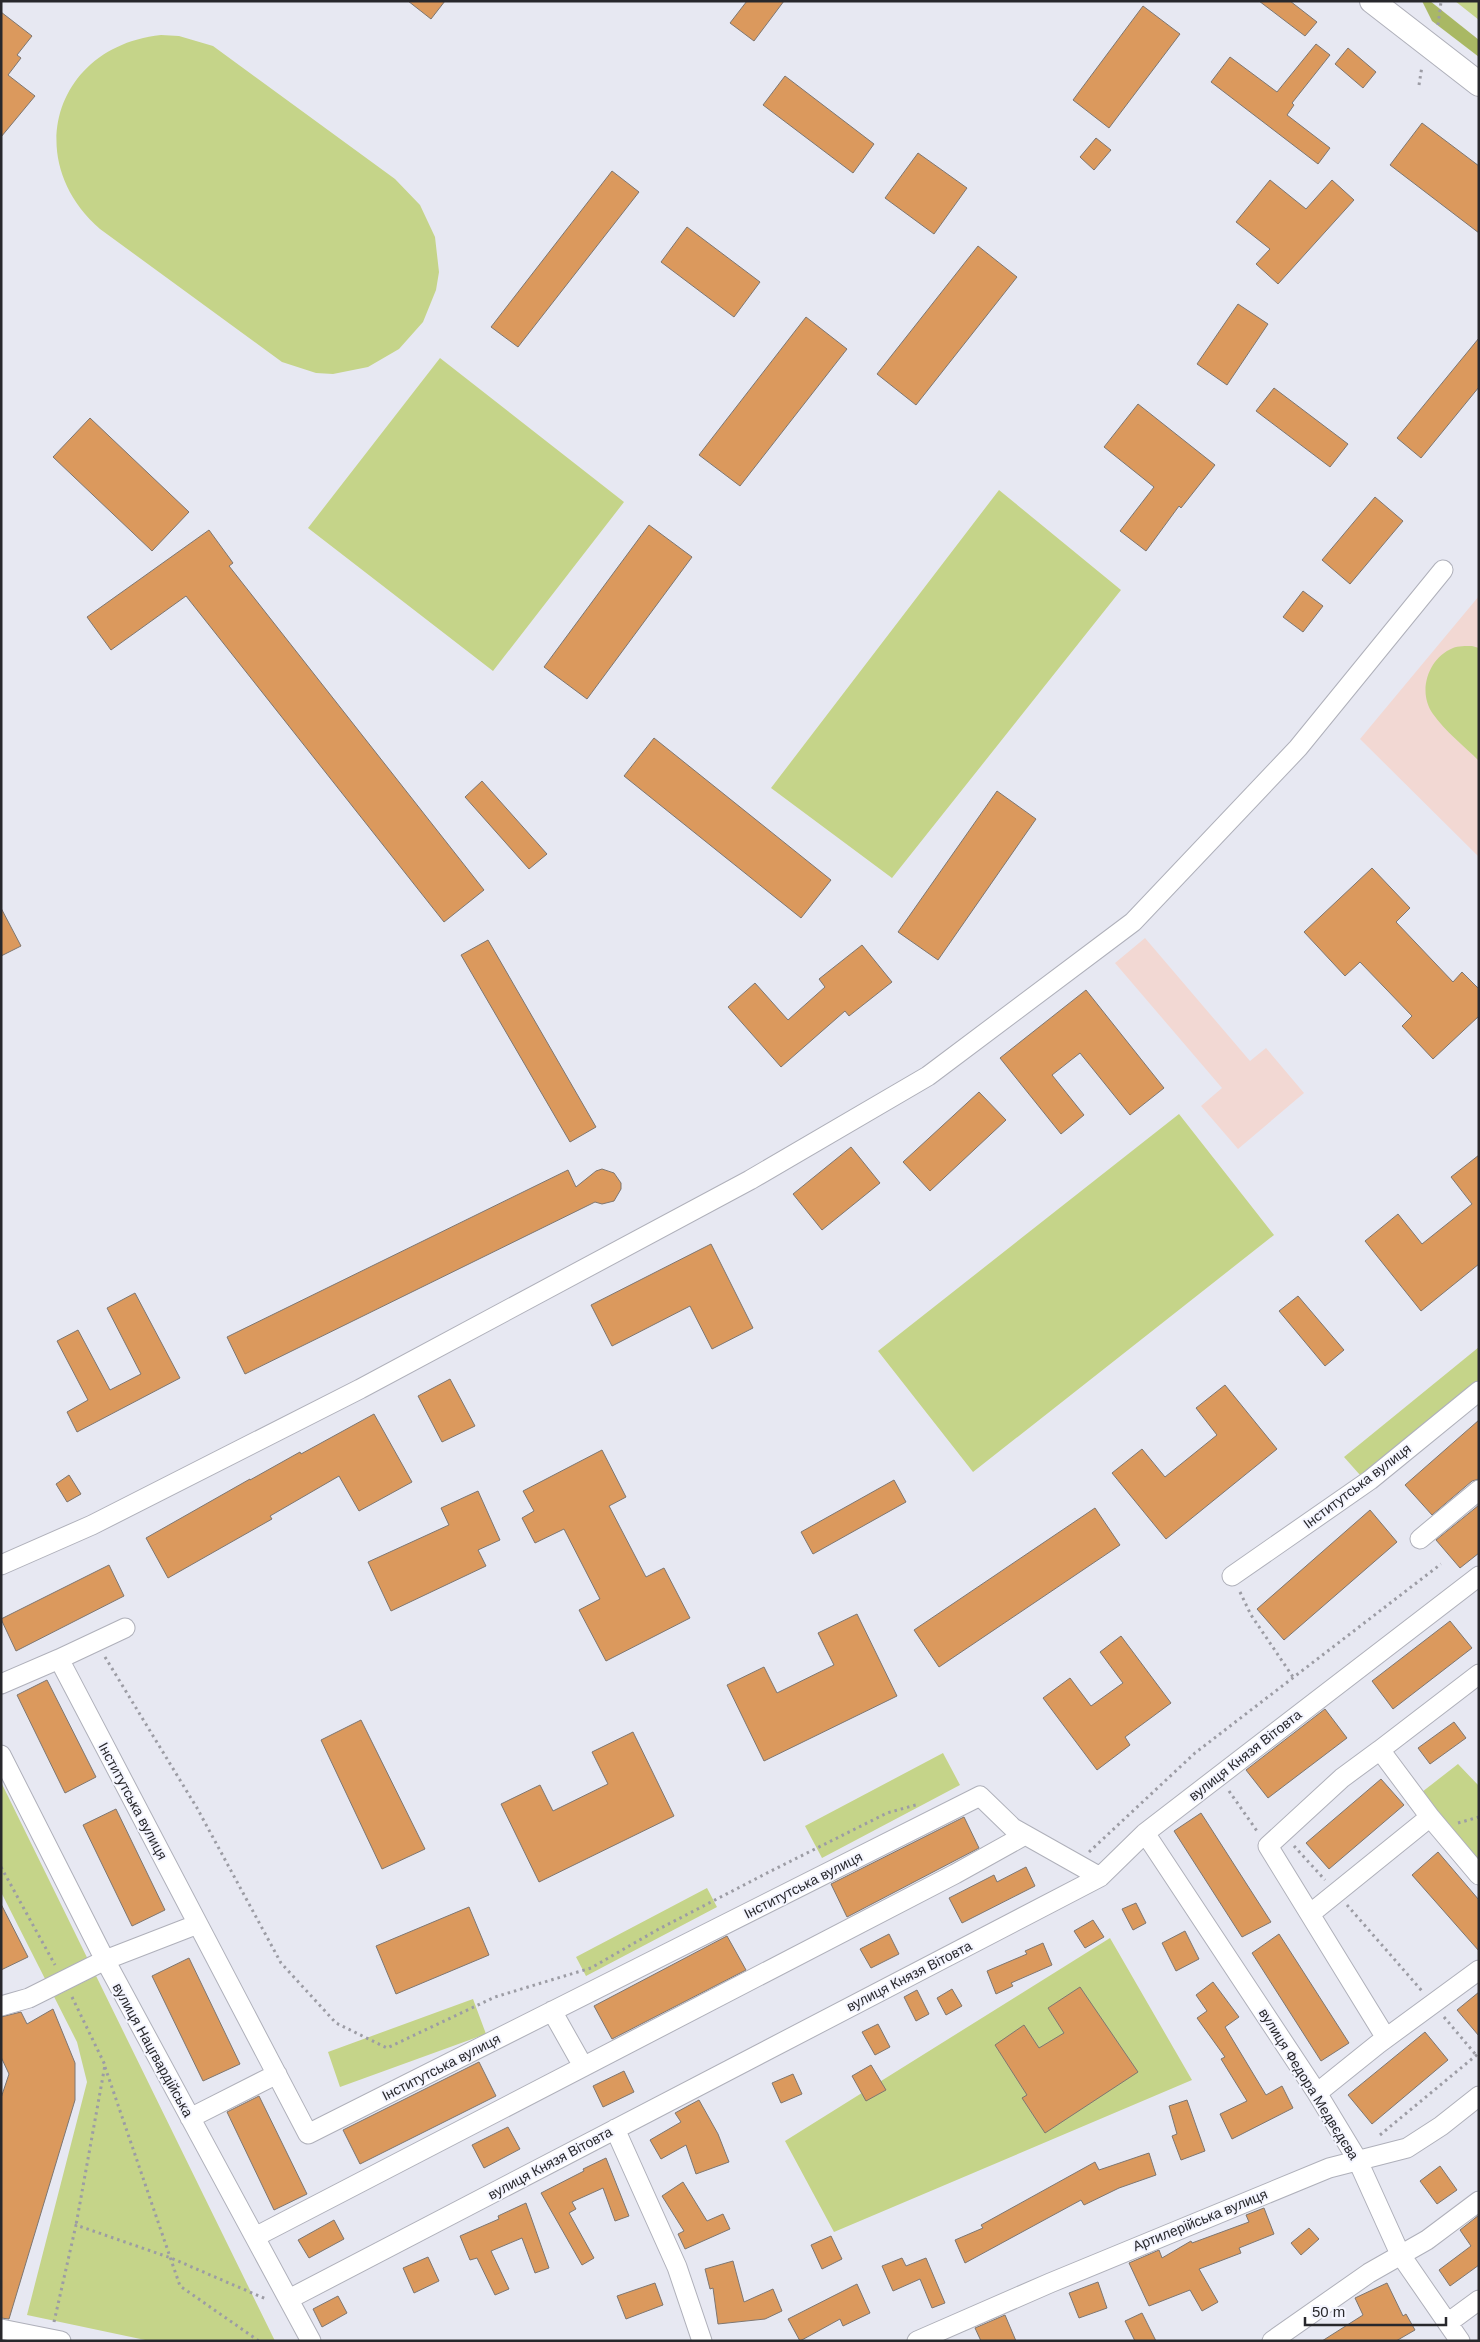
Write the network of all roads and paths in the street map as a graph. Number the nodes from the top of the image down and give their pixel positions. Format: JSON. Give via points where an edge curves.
{"nodes":[{"id":1,"x":1372,"y":1,"type":"edge"},
{"id":2,"x":1441,"y":2,"type":"edge"},
{"id":3,"x":1438,"y":25,"type":"dead end"},
{"id":4,"x":1422,"y":61,"type":"dead end"},
{"id":5,"x":1479,"y":84,"type":"edge"},
{"id":6,"x":1419,"y":85,"type":"dead end"},
{"id":7,"x":1443,"y":570,"type":"dead end"},
{"id":8,"x":1479,"y":1391,"type":"edge"},
{"id":9,"x":1479,"y":1490,"type":"edge"},
{"id":10,"x":1420,"y":1539,"type":"dead end"},
{"id":11,"x":1441,"y":1564,"type":"dead end"},
{"id":12,"x":1,"y":1565,"type":"edge"},
{"id":13,"x":1232,"y":1576,"type":"joint"},
{"id":14,"x":1479,"y":1576,"type":"edge"},
{"id":15,"x":125,"y":1628,"type":"dead end"},
{"id":16,"x":95,"y":1642,"type":"junction"},
{"id":17,"x":58,"y":1659,"type":"junction"},
{"id":18,"x":1479,"y":1674,"type":"edge"},
{"id":19,"x":1293,"y":1677,"type":"junction"},
{"id":20,"x":1,"y":1684,"type":"edge"},
{"id":21,"x":1380,"y":1750,"type":"junction"},
{"id":22,"x":1,"y":1755,"type":"edge"},
{"id":23,"x":1218,"y":1775,"type":"junction"},
{"id":24,"x":922,"y":1803,"type":"dead end"},
{"id":25,"x":1430,"y":1817,"type":"junction"},
{"id":26,"x":1282,"y":1832,"type":"junction"},
{"id":27,"x":1145,"y":1833,"type":"junction"},
{"id":28,"x":1025,"y":1835,"type":"junction"},
{"id":29,"x":1268,"y":1846,"type":"junction"},
{"id":30,"x":1076,"y":1864,"type":"junction"},
{"id":31,"x":1,"y":1867,"type":"edge"},
{"id":32,"x":1479,"y":1875,"type":"edge"},
{"id":33,"x":1100,"y":1877,"type":"junction"},
{"id":34,"x":1336,"y":1893,"type":"junction"},
{"id":35,"x":1310,"y":1914,"type":"junction"},
{"id":36,"x":198,"y":1924,"type":"junction"},
{"id":37,"x":105,"y":1960,"type":"junction"},
{"id":38,"x":1479,"y":1970,"type":"edge"},
{"id":39,"x":64,"y":1980,"type":"junction"},
{"id":40,"x":1433,"y":2004,"type":"junction"},
{"id":41,"x":1,"y":2006,"type":"edge"},
{"id":42,"x":552,"y":2011,"type":"junction"},
{"id":43,"x":1386,"y":2038,"type":"junction"},
{"id":44,"x":1476,"y":2055,"type":"dead end"},
{"id":45,"x":105,"y":2065,"type":"junction"},
{"id":46,"x":583,"y":2066,"type":"junction"},
{"id":47,"x":277,"y":2074,"type":"junction"},
{"id":48,"x":1317,"y":2093,"type":"junction"},
{"id":49,"x":1479,"y":2096,"type":"edge"},
{"id":50,"x":190,"y":2118,"type":"junction"},
{"id":51,"x":615,"y":2129,"type":"junction"},
{"id":52,"x":1357,"y":2159,"type":"junction"},
{"id":53,"x":1479,"y":2201,"type":"edge"},
{"id":54,"x":76,"y":2225,"type":"junction"},
{"id":55,"x":255,"y":2238,"type":"junction"},
{"id":56,"x":1400,"y":2254,"type":"junction"},
{"id":57,"x":171,"y":2258,"type":"junction"},
{"id":58,"x":1479,"y":2300,"type":"edge"},
{"id":59,"x":291,"y":2304,"type":"junction"},
{"id":60,"x":1449,"y":2322,"type":"junction"},
{"id":61,"x":1,"y":2329,"type":"edge"},
{"id":62,"x":47,"y":2339,"type":"edge"},
{"id":63,"x":258,"y":2341,"type":"edge"},
{"id":64,"x":311,"y":2341,"type":"edge"},
{"id":65,"x":702,"y":2341,"type":"edge"},
{"id":66,"x":916,"y":2341,"type":"edge"},
{"id":67,"x":1272,"y":2341,"type":"edge"},
{"id":68,"x":1460,"y":2341,"type":"edge"}],
"edges":[{"from":1,"to":5,"type":"main road"},
{"from":2,"to":3,"type":"path"},
{"from":4,"to":6,"type":"path"},
{"from":7,"to":12,"type":"street","via":[[1298,748],[1133,922],[928,1076],[750,1180],[360,1389],[92,1525]]},
{"from":8,"to":13,"type":"street","name":"Інститутська вулиця","via":[[1370,1480]]},
{"from":9,"to":10,"type":"street"},
{"from":11,"to":19,"type":"path"},
{"from":13,"to":19,"type":"path","via":[[1251,1615]]},
{"from":14,"to":23,"type":"street","name":"вулиця Князя Вітовта"},
{"from":15,"to":16,"type":"street"},
{"from":16,"to":17,"type":"street"},
{"from":16,"to":24,"type":"path","via":[[197,1808],[281,1963],[336,2023],[387,2048],[495,1997],[591,1968],[657,1930],[887,1813]]},
{"from":17,"to":20,"type":"street"},
{"from":17,"to":36,"type":"street","name":"Інститутська вулиця"},
{"from":18,"to":21,"type":"street"},
{"from":19,"to":30,"type":"path","via":[[1195,1753]]},
{"from":21,"to":25,"type":"street"},
{"from":21,"to":26,"type":"street","via":[[1342,1778]]},
{"from":22,"to":37,"type":"street","name":"вулиця Нацгвардійська"},
{"from":23,"to":27,"type":"street","name":"вулиця Князя Вітовта"},
{"from":23,"to":29,"type":"path"},
{"from":25,"to":32,"type":"street"},
{"from":25,"to":34,"type":"street"},
{"from":26,"to":29,"type":"street"},
{"from":26,"to":34,"type":"path"},
{"from":27,"to":33,"type":"street","name":"вулиця Князя Вітовта"},
{"from":27,"to":48,"type":"street","name":"вулиця Федора Медвєдєва"},
{"from":28,"to":30,"type":"street","name":"Інститутська вулиця"},
{"from":28,"to":42,"type":"street","name":"Інститутська вулиця","via":[[1013,1828],[980,1796]]},
{"from":28,"to":46,"type":"street"},
{"from":29,"to":35,"type":"street"},
{"from":30,"to":33,"type":"street","name":"Інститутська вулиця"},
{"from":31,"to":39,"type":"path"},
{"from":33,"to":51,"type":"street","name":"вулиця Князя Вітовта"},
{"from":34,"to":35,"type":"street"},
{"from":34,"to":40,"type":"path"},
{"from":35,"to":43,"type":"street"},
{"from":36,"to":37,"type":"street"},
{"from":36,"to":47,"type":"street","name":"Інститутська вулиця"},
{"from":37,"to":39,"type":"street"},
{"from":37,"to":50,"type":"street","name":"вулиця Нацгвардійська"},
{"from":38,"to":40,"type":"street"},
{"from":39,"to":41,"type":"street","via":[[29,1998]]},
{"from":39,"to":45,"type":"path"},
{"from":40,"to":43,"type":"street"},
{"from":40,"to":44,"type":"path"},
{"from":42,"to":46,"type":"street"},
{"from":42,"to":47,"type":"street","name":"Інститутська вулиця","via":[[308,2134]]},
{"from":43,"to":48,"type":"street"},
{"from":45,"to":54,"type":"path"},
{"from":45,"to":57,"type":"path"},
{"from":46,"to":55,"type":"street"},
{"from":47,"to":50,"type":"street"},
{"from":48,"to":52,"type":"street","name":"вулиця Федора Медвєдєва"},
{"from":49,"to":52,"type":"street","name":"Артилерійська вулиця","via":[[1407,2148]]},
{"from":50,"to":55,"type":"street","name":"вулиця Нацгвардійська"},
{"from":51,"to":59,"type":"street","name":"вулиця Князя Вітовта"},
{"from":51,"to":65,"type":"street","via":[[677,2267]]},
{"from":52,"to":56,"type":"street","name":"вулиця Федора Медвєдєва"},
{"from":52,"to":66,"type":"street","name":"Артилерійська вулиця","via":[[1328,2168]]},
{"from":53,"to":56,"type":"street","via":[[1427,2240]]},
{"from":54,"to":57,"type":"path"},
{"from":54,"to":62,"type":"path"},
{"from":55,"to":59,"type":"street","name":"вулиця Нацгвардійська"},
{"from":56,"to":60,"type":"street","name":"вулиця Федора Медвєдєва"},
{"from":56,"to":67,"type":"street"},
{"from":57,"to":59,"type":"path"},
{"from":57,"to":63,"type":"path","via":[[180,2286]]},
{"from":58,"to":60,"type":"street"},
{"from":59,"to":64,"type":"street","name":"вулиця Нацгвардійська"},
{"from":60,"to":68,"type":"street","name":"вулиця Федора Медвєдєва"},
{"from":61,"to":62,"type":"street"}]}
